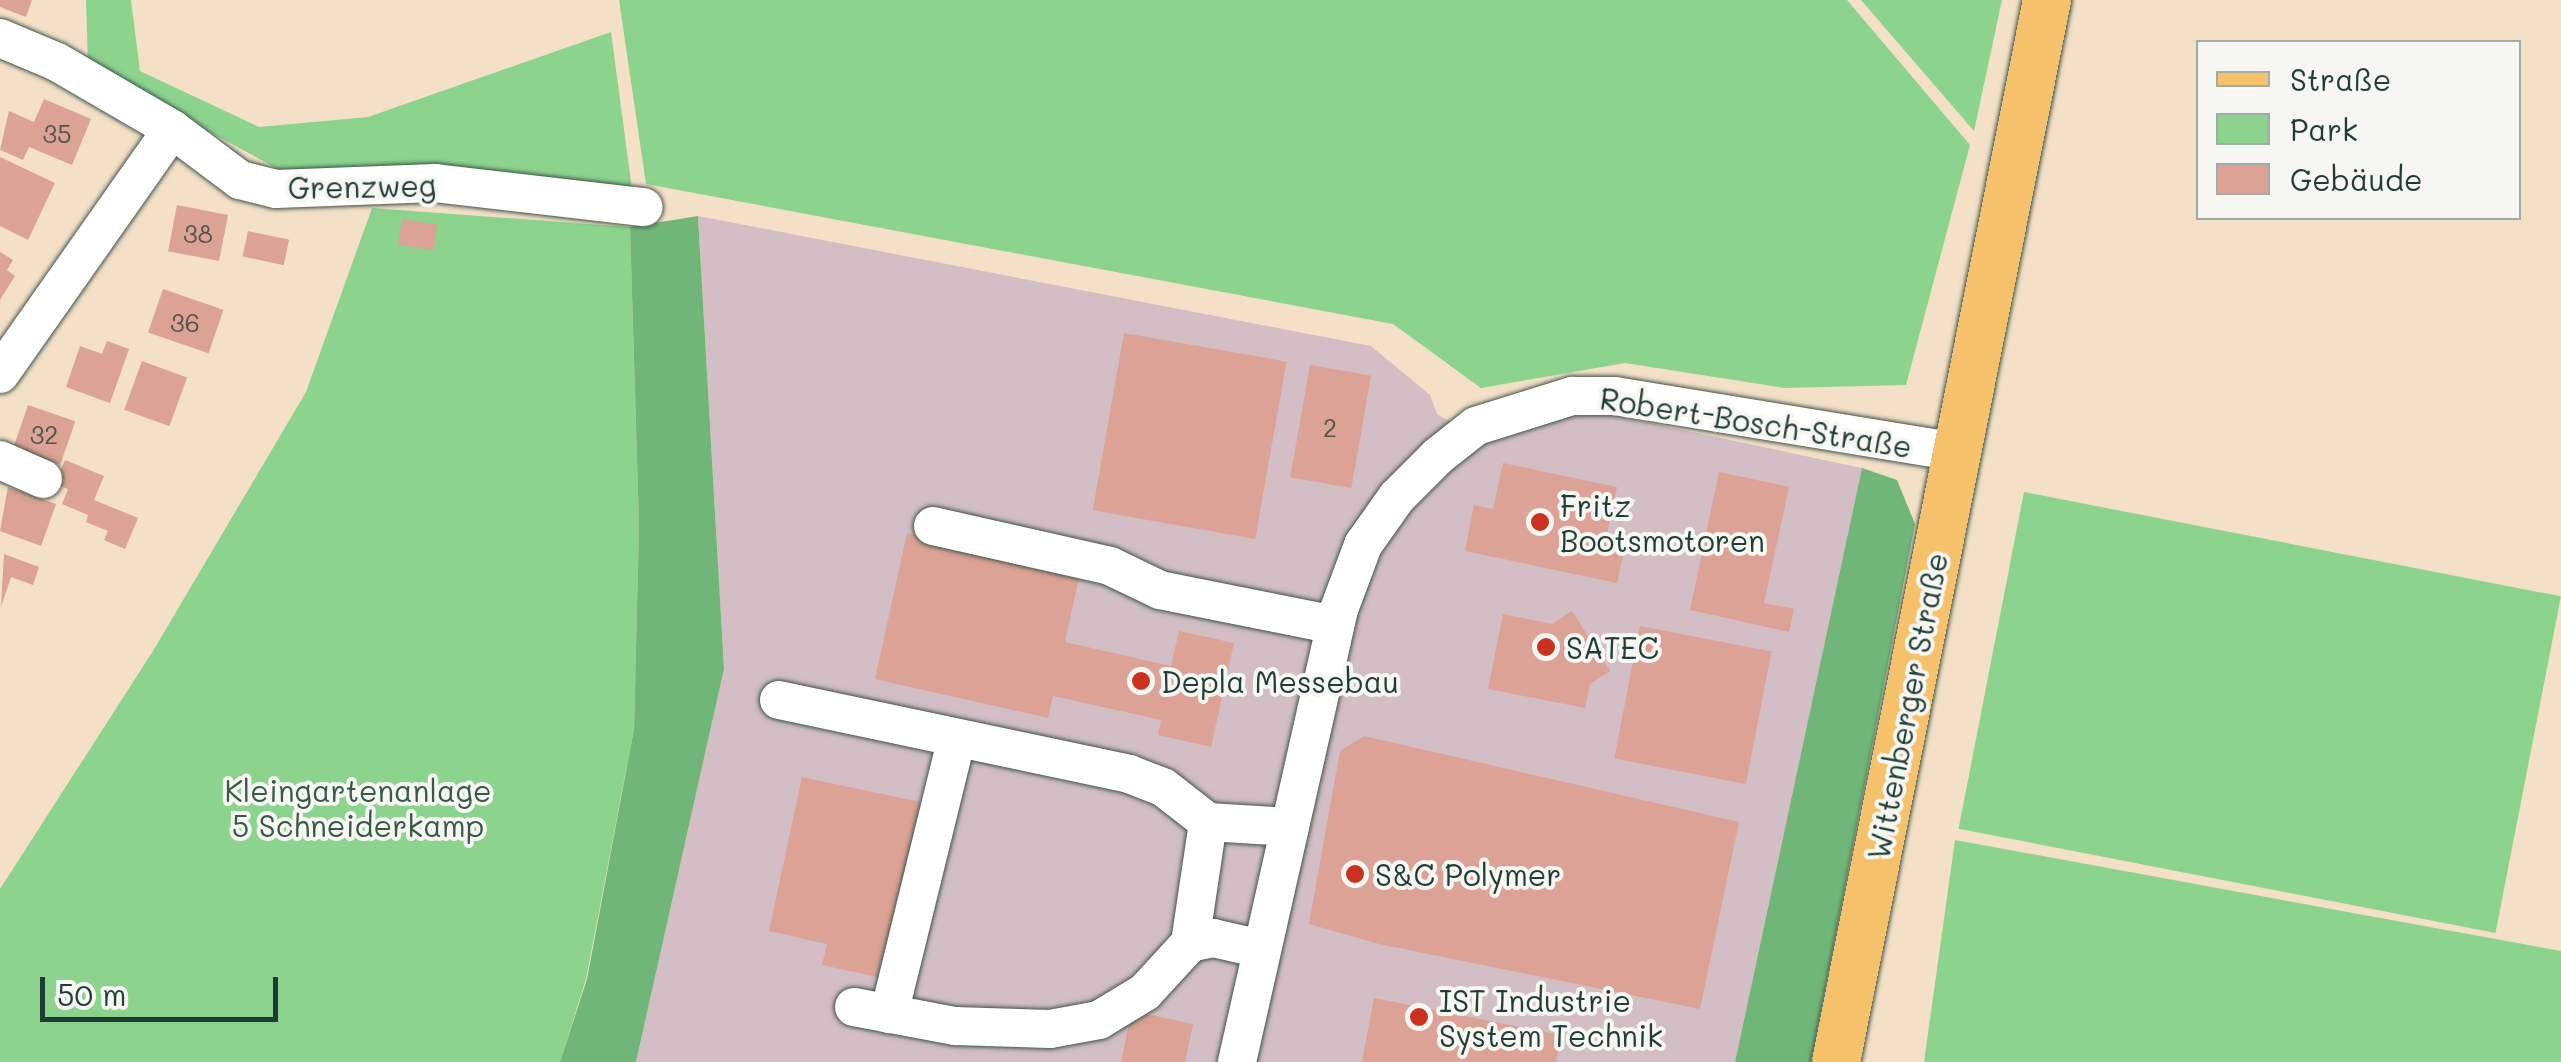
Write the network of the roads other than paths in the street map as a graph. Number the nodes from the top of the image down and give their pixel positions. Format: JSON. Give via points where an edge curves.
{"nodes":[{"id":1,"x":2047,"y":0,"type":"edge"},
{"id":2,"x":0,"y":38,"type":"edge"},
{"id":3,"x":172,"y":129,"type":"junction"},
{"id":4,"x":644,"y":207,"type":"dead end"},
{"id":5,"x":0,"y":374,"type":"edge"},
{"id":6,"x":1958,"y":452,"type":"junction"},
{"id":7,"x":0,"y":460,"type":"edge"},
{"id":8,"x":43,"y":479,"type":"dead end"},
{"id":9,"x":933,"y":526,"type":"dead end"},
{"id":10,"x":1335,"y":625,"type":"junction"},
{"id":11,"x":779,"y":700,"type":"dead end"},
{"id":12,"x":957,"y":738,"type":"junction"},
{"id":13,"x":1208,"y":822,"type":"junction"},
{"id":14,"x":1290,"y":827,"type":"junction"},
{"id":15,"x":1190,"y":943,"type":"junction"},
{"id":16,"x":1262,"y":949,"type":"junction"},
{"id":17,"x":1236,"y":1062,"type":"edge"},
{"id":18,"x":1836,"y":1062,"type":"edge"}],
"edges":[{"from":1,"to":6,"type":"main road","name":"Wittenberger Straße"},
{"from":2,"to":3,"type":"street","name":"Grenzweg","via":[[57,62]]},
{"from":3,"to":4,"type":"street","name":"Grenzweg","via":[[240,180],[276,189],[434,182]]},
{"from":3,"to":5,"type":"street"},
{"from":6,"to":10,"type":"street","name":"Robert-Bosch-Straße","via":[[1616,396],[1520,407],[1476,426],[1397,497],[1363,545]]},
{"from":6,"to":18,"type":"main road","name":"Wittenberger Straße"},
{"from":7,"to":8,"type":"street"},
{"from":9,"to":10,"type":"street","via":[[1110,566],[1160,590]]},
{"from":10,"to":14,"type":"street","name":"Robert-Bosch-Straße"},
{"from":11,"to":12,"type":"street"},
{"from":12,"to":13,"type":"street","via":[[1129,774],[1163,787]]},
{"from":12,"to":15,"type":"street","via":[[872,1010],[955,1026],[1031,1029],[1099,1020],[1145,992]]},
{"from":13,"to":14,"type":"street"},
{"from":13,"to":15,"type":"street"},
{"from":14,"to":16,"type":"street","name":"Robert-Bosch-Straße"},
{"from":15,"to":16,"type":"street","via":[[1213,938]]},
{"from":16,"to":17,"type":"street","name":"Robert-Bosch-Straße"}]}
